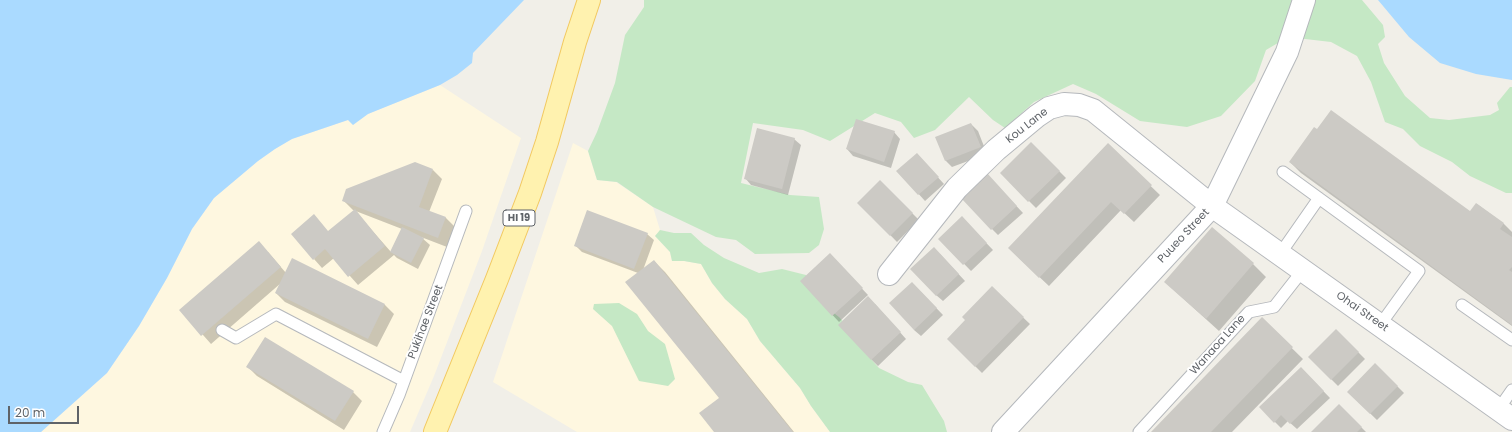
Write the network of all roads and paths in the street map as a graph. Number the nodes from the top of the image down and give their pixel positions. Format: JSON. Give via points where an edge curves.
{"nodes":[{"id":1,"x":589,"y":0,"type":"edge"},
{"id":2,"x":1304,"y":0,"type":"edge"},
{"id":3,"x":1283,"y":172,"type":"dead end"},
{"id":4,"x":1319,"y":198,"type":"junction"},
{"id":5,"x":1212,"y":206,"type":"junction"},
{"id":6,"x":466,"y":210,"type":"dead end"},
{"id":7,"x":1280,"y":254,"type":"junction"},
{"id":8,"x":1303,"y":270,"type":"junction"},
{"id":9,"x":889,"y":274,"type":"dead end"},
{"id":10,"x":1462,"y":305,"type":"dead end"},
{"id":11,"x":1380,"y":325,"type":"junction"},
{"id":12,"x":222,"y":330,"type":"dead end"},
{"id":13,"x":1512,"y":340,"type":"edge"},
{"id":14,"x":404,"y":381,"type":"junction"},
{"id":15,"x":1512,"y":390,"type":"edge"},
{"id":16,"x":1505,"y":414,"type":"edge"},
{"id":17,"x":383,"y":432,"type":"edge"},
{"id":18,"x":435,"y":432,"type":"edge"},
{"id":19,"x":1003,"y":432,"type":"edge"},
{"id":20,"x":1139,"y":432,"type":"edge"}],
"edges":[{"from":1,"to":18,"type":"main road","number":"HI 19","via":[[530,193]]},
{"from":2,"to":5,"type":"street","name":"Puueo Street","via":[[1287,52]]},
{"from":3,"to":4,"type":"lane"},
{"from":4,"to":7,"type":"lane"},
{"from":4,"to":11,"type":"lane","via":[[1419,271]]},
{"from":5,"to":7,"type":"street","name":"Ohai Street"},
{"from":5,"to":9,"type":"street","name":"Kou Lane","via":[[1093,110],[1079,105],[1064,104],[1050,108],[1037,116],[957,188]]},
{"from":5,"to":19,"type":"street","name":"Puueo Street"},
{"from":6,"to":14,"type":"lane","name":"Pukihae Street"},
{"from":7,"to":8,"type":"street","name":"Ohai Street"},
{"from":8,"to":11,"type":"street","name":"Ohai Street"},
{"from":8,"to":20,"type":"lane","name":"Wanaoa Lane","via":[[1274,307],[1249,312]]},
{"from":10,"to":13,"type":"lane"},
{"from":11,"to":16,"type":"street","name":"Ohai Street"},
{"from":12,"to":14,"type":"lane","via":[[236,338],[276,314]]},
{"from":14,"to":17,"type":"lane","name":"Pukihae Street"},
{"from":15,"to":16,"type":"lane"}]}
